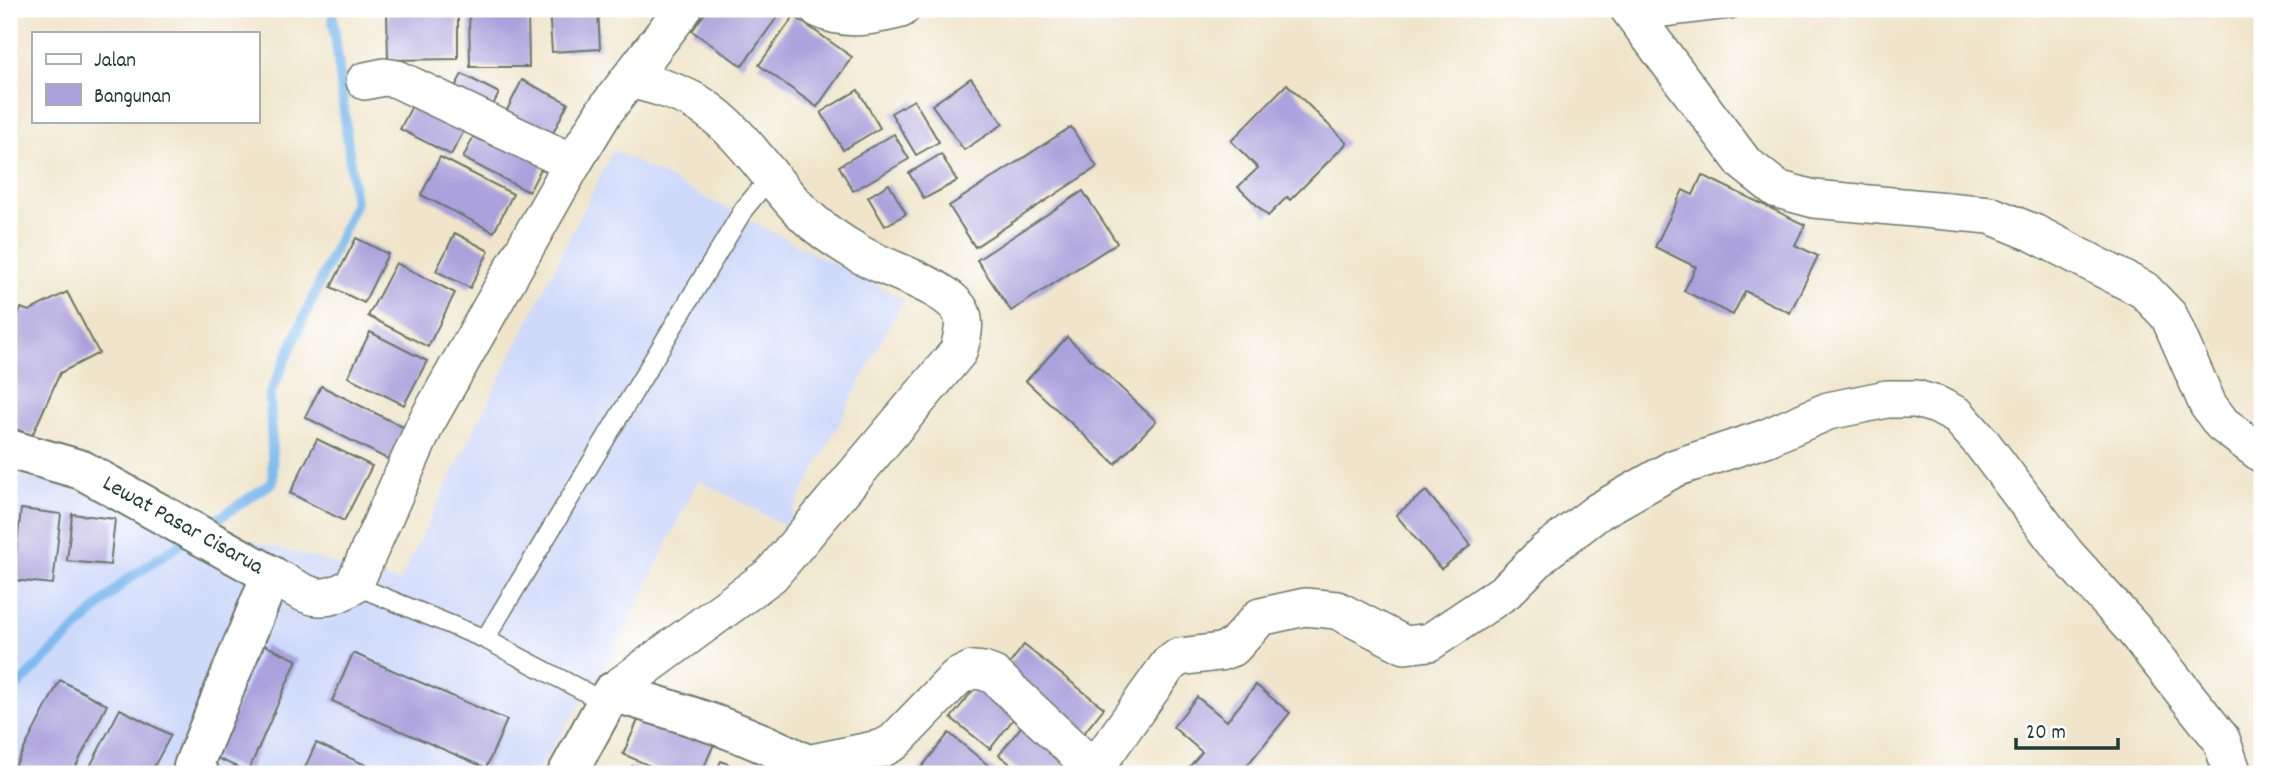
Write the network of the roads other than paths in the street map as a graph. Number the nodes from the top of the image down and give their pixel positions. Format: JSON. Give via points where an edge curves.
{"nodes":[{"id":1,"x":683,"y":9,"type":"edge"},
{"id":2,"x":819,"y":9,"type":"edge"},
{"id":3,"x":901,"y":9,"type":"edge"},
{"id":4,"x":1732,"y":9,"type":"edge"},
{"id":5,"x":1633,"y":15,"type":"edge"},
{"id":6,"x":629,"y":79,"type":"junction"},
{"id":7,"x":365,"y":81,"type":"dead end"},
{"id":8,"x":573,"y":163,"type":"junction"},
{"id":9,"x":777,"y":180,"type":"junction"},
{"id":10,"x":9,"y":449,"type":"edge"},
{"id":11,"x":2262,"y":454,"type":"edge"},
{"id":12,"x":271,"y":575,"type":"junction"},
{"id":13,"x":366,"y":585,"type":"junction"},
{"id":14,"x":485,"y":639,"type":"junction"},
{"id":15,"x":598,"y":693,"type":"junction"},
{"id":16,"x":816,"y":769,"type":"edge"},
{"id":17,"x":198,"y":774,"type":"edge"},
{"id":18,"x":567,"y":774,"type":"edge"},
{"id":19,"x":2233,"y":774,"type":"edge"}],
"edges":[{"from":1,"to":6,"type":"street"},
{"from":2,"to":3,"type":"street","via":[[832,15],[867,18]]},
{"from":4,"to":5,"type":"lane"},
{"from":5,"to":11,"type":"street","via":[[1744,163],[1777,189],[1814,199],[1990,215],[2144,290],[2169,316],[2208,405],[2222,424]]},
{"from":6,"to":8,"type":"street"},
{"from":6,"to":9,"type":"street","via":[[665,87],[700,105],[728,127]]},
{"from":7,"to":8,"type":"street","via":[[397,79]]},
{"from":8,"to":13,"type":"street","via":[[426,423]]},
{"from":9,"to":14,"type":"lane","via":[[758,192],[744,209]]},
{"from":9,"to":15,"type":"street","via":[[807,217],[857,253],[947,297],[961,312],[963,333],[958,352],[771,575]]},
{"from":10,"to":12,"type":"street","name":"Lewat Pasar Cisarua","via":[[82,470]]},
{"from":12,"to":13,"type":"street","via":[[313,597],[332,599]]},
{"from":12,"to":17,"type":"street","name":"Lewat Pasar Cisarua","via":[[193,767]]},
{"from":13,"to":14,"type":"lane"},
{"from":14,"to":15,"type":"lane"},
{"from":15,"to":16,"type":"street","via":[[687,714],[783,751]]},
{"from":15,"to":18,"type":"street"},
{"from":16,"to":19,"type":"street","via":[[894,742],[957,677],[972,670],[993,675],[1083,760],[1101,758],[1169,664],[1179,657],[1233,646],[1260,617],[1305,607],[1337,610],[1405,645],[1430,642],[1506,592],[1545,552],[1599,511],[1675,468],[1766,438],[1828,411],[1887,399],[1916,399],[1958,416],[1981,442],[2066,553],[2136,631],[2221,739]]}]}
